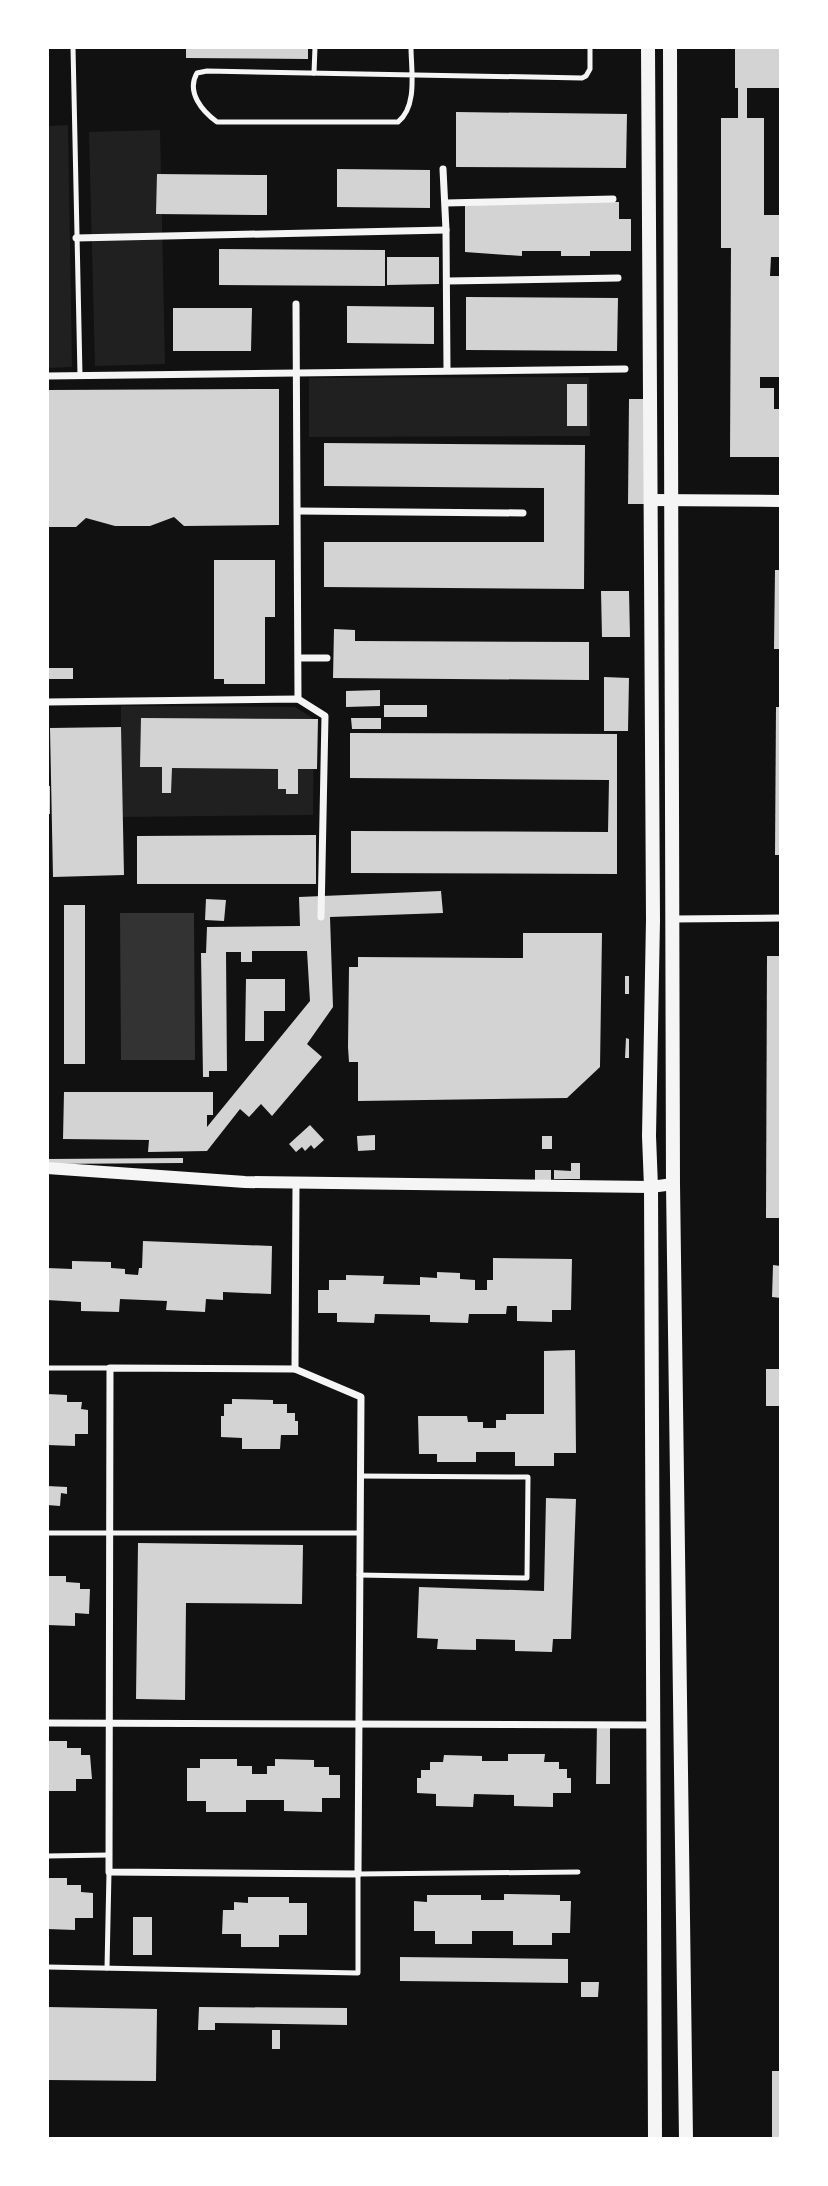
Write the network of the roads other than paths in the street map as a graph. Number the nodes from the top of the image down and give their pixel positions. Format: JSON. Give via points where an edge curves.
{"nodes":[{"id":1,"x":73,"y":47,"type":"edge"},
{"id":2,"x":315,"y":47,"type":"edge"},
{"id":3,"x":411,"y":47,"type":"edge"},
{"id":4,"x":590,"y":47,"type":"edge"},
{"id":5,"x":648,"y":47,"type":"edge"},
{"id":6,"x":670,"y":47,"type":"edge"},
{"id":7,"x":314,"y":73,"type":"junction"},
{"id":8,"x":411,"y":75,"type":"junction"},
{"id":9,"x":443,"y":169,"type":"dead end"},
{"id":10,"x":613,"y":199,"type":"dead end"},
{"id":11,"x":446,"y":203,"type":"junction"},
{"id":12,"x":446,"y":230,"type":"junction"},
{"id":13,"x":76,"y":238,"type":"junction"},
{"id":14,"x":618,"y":278,"type":"dead end"},
{"id":15,"x":447,"y":281,"type":"junction"},
{"id":16,"x":296,"y":304,"type":"dead end"},
{"id":17,"x":625,"y":369,"type":"dead end"},
{"id":18,"x":447,"y":370,"type":"junction"},
{"id":19,"x":296,"y":371,"type":"junction"},
{"id":20,"x":80,"y":375,"type":"junction"},
{"id":21,"x":47,"y":376,"type":"edge"},
{"id":22,"x":652,"y":500,"type":"junction"},
{"id":23,"x":670,"y":501,"type":"junction"},
{"id":24,"x":781,"y":501,"type":"edge"},
{"id":25,"x":298,"y":511,"type":"junction"},
{"id":26,"x":523,"y":513,"type":"dead end"},
{"id":27,"x":299,"y":658,"type":"junction"},
{"id":28,"x":327,"y":658,"type":"dead end"},
{"id":29,"x":299,"y":699,"type":"junction"},
{"id":30,"x":47,"y":702,"type":"edge"},
{"id":31,"x":321,"y":917,"type":"dead end"},
{"id":32,"x":781,"y":918,"type":"edge"},
{"id":33,"x":673,"y":919,"type":"junction"},
{"id":34,"x":47,"y":1168,"type":"edge"},
{"id":35,"x":296,"y":1183,"type":"junction"},
{"id":36,"x":673,"y":1184,"type":"junction"},
{"id":37,"x":652,"y":1187,"type":"junction"},
{"id":38,"x":47,"y":1368,"type":"edge"},
{"id":39,"x":110,"y":1368,"type":"junction"},
{"id":40,"x":295,"y":1369,"type":"junction"},
{"id":41,"x":360,"y":1476,"type":"junction"},
{"id":42,"x":47,"y":1533,"type":"edge"},
{"id":43,"x":110,"y":1533,"type":"junction"},
{"id":44,"x":360,"y":1534,"type":"junction"},
{"id":45,"x":359,"y":1576,"type":"junction"},
{"id":46,"x":47,"y":1723,"type":"edge"},
{"id":47,"x":109,"y":1723,"type":"junction"},
{"id":48,"x":359,"y":1724,"type":"junction"},
{"id":49,"x":654,"y":1725,"type":"junction"},
{"id":50,"x":47,"y":1856,"type":"edge"},
{"id":51,"x":109,"y":1856,"type":"junction"},
{"id":52,"x":109,"y":1872,"type":"junction"},
{"id":53,"x":578,"y":1872,"type":"dead end"},
{"id":54,"x":358,"y":1874,"type":"junction"},
{"id":55,"x":47,"y":1967,"type":"edge"},
{"id":56,"x":107,"y":1968,"type":"junction"},
{"id":57,"x":655,"y":2139,"type":"edge"},
{"id":58,"x":686,"y":2139,"type":"edge"}],
"edges":[{"from":1,"to":13,"type":"lane"},
{"from":2,"to":7,"type":"lane"},
{"from":3,"to":8,"type":"lane"},
{"from":4,"to":8,"type":"lane","via":[[590,69],[582,78]]},
{"from":5,"to":22,"type":"main road"},
{"from":6,"to":23,"type":"main road"},
{"from":7,"to":8,"type":"lane"},
{"from":7,"to":8,"type":"lane","via":[[197,73],[196,100],[217,122],[398,122],[410,105]]},
{"from":9,"to":11,"type":"street"},
{"from":10,"to":11,"type":"street"},
{"from":11,"to":12,"type":"street"},
{"from":12,"to":13,"type":"street"},
{"from":12,"to":15,"type":"street"},
{"from":13,"to":20,"type":"lane"},
{"from":14,"to":15,"type":"street"},
{"from":15,"to":18,"type":"street"},
{"from":16,"to":19,"type":"street"},
{"from":17,"to":18,"type":"street"},
{"from":18,"to":19,"type":"street"},
{"from":19,"to":20,"type":"street"},
{"from":19,"to":25,"type":"street"},
{"from":20,"to":21,"type":"street"},
{"from":22,"to":23,"type":"street"},
{"from":22,"to":37,"type":"main road"},
{"from":23,"to":24,"type":"street"},
{"from":23,"to":33,"type":"main road"},
{"from":25,"to":26,"type":"street"},
{"from":25,"to":27,"type":"street"},
{"from":27,"to":28,"type":"street"},
{"from":27,"to":29,"type":"street"},
{"from":29,"to":30,"type":"street"},
{"from":29,"to":31,"type":"street","via":[[325,716]]},
{"from":32,"to":33,"type":"street"},
{"from":33,"to":36,"type":"main road"},
{"from":34,"to":35,"type":"street"},
{"from":35,"to":37,"type":"street"},
{"from":35,"to":40,"type":"street"},
{"from":36,"to":37,"type":"street"},
{"from":36,"to":58,"type":"main road"},
{"from":37,"to":49,"type":"main road"},
{"from":38,"to":39,"type":"lane"},
{"from":39,"to":40,"type":"street"},
{"from":39,"to":43,"type":"street"},
{"from":40,"to":41,"type":"street","via":[[360,1397]]},
{"from":41,"to":44,"type":"street"},
{"from":41,"to":45,"type":"lane","via":[[528,1477],[527,1578]]},
{"from":42,"to":43,"type":"lane"},
{"from":43,"to":44,"type":"lane"},
{"from":43,"to":47,"type":"street"},
{"from":44,"to":45,"type":"street"},
{"from":45,"to":48,"type":"street"},
{"from":46,"to":47,"type":"street"},
{"from":47,"to":48,"type":"street"},
{"from":47,"to":51,"type":"street"},
{"from":48,"to":49,"type":"street"},
{"from":48,"to":54,"type":"street"},
{"from":49,"to":57,"type":"main road"},
{"from":50,"to":51,"type":"lane"},
{"from":51,"to":52,"type":"street"},
{"from":52,"to":54,"type":"street"},
{"from":52,"to":56,"type":"lane"},
{"from":53,"to":54,"type":"lane"},
{"from":54,"to":56,"type":"lane","via":[[358,1973]]},
{"from":55,"to":56,"type":"lane"}]}
